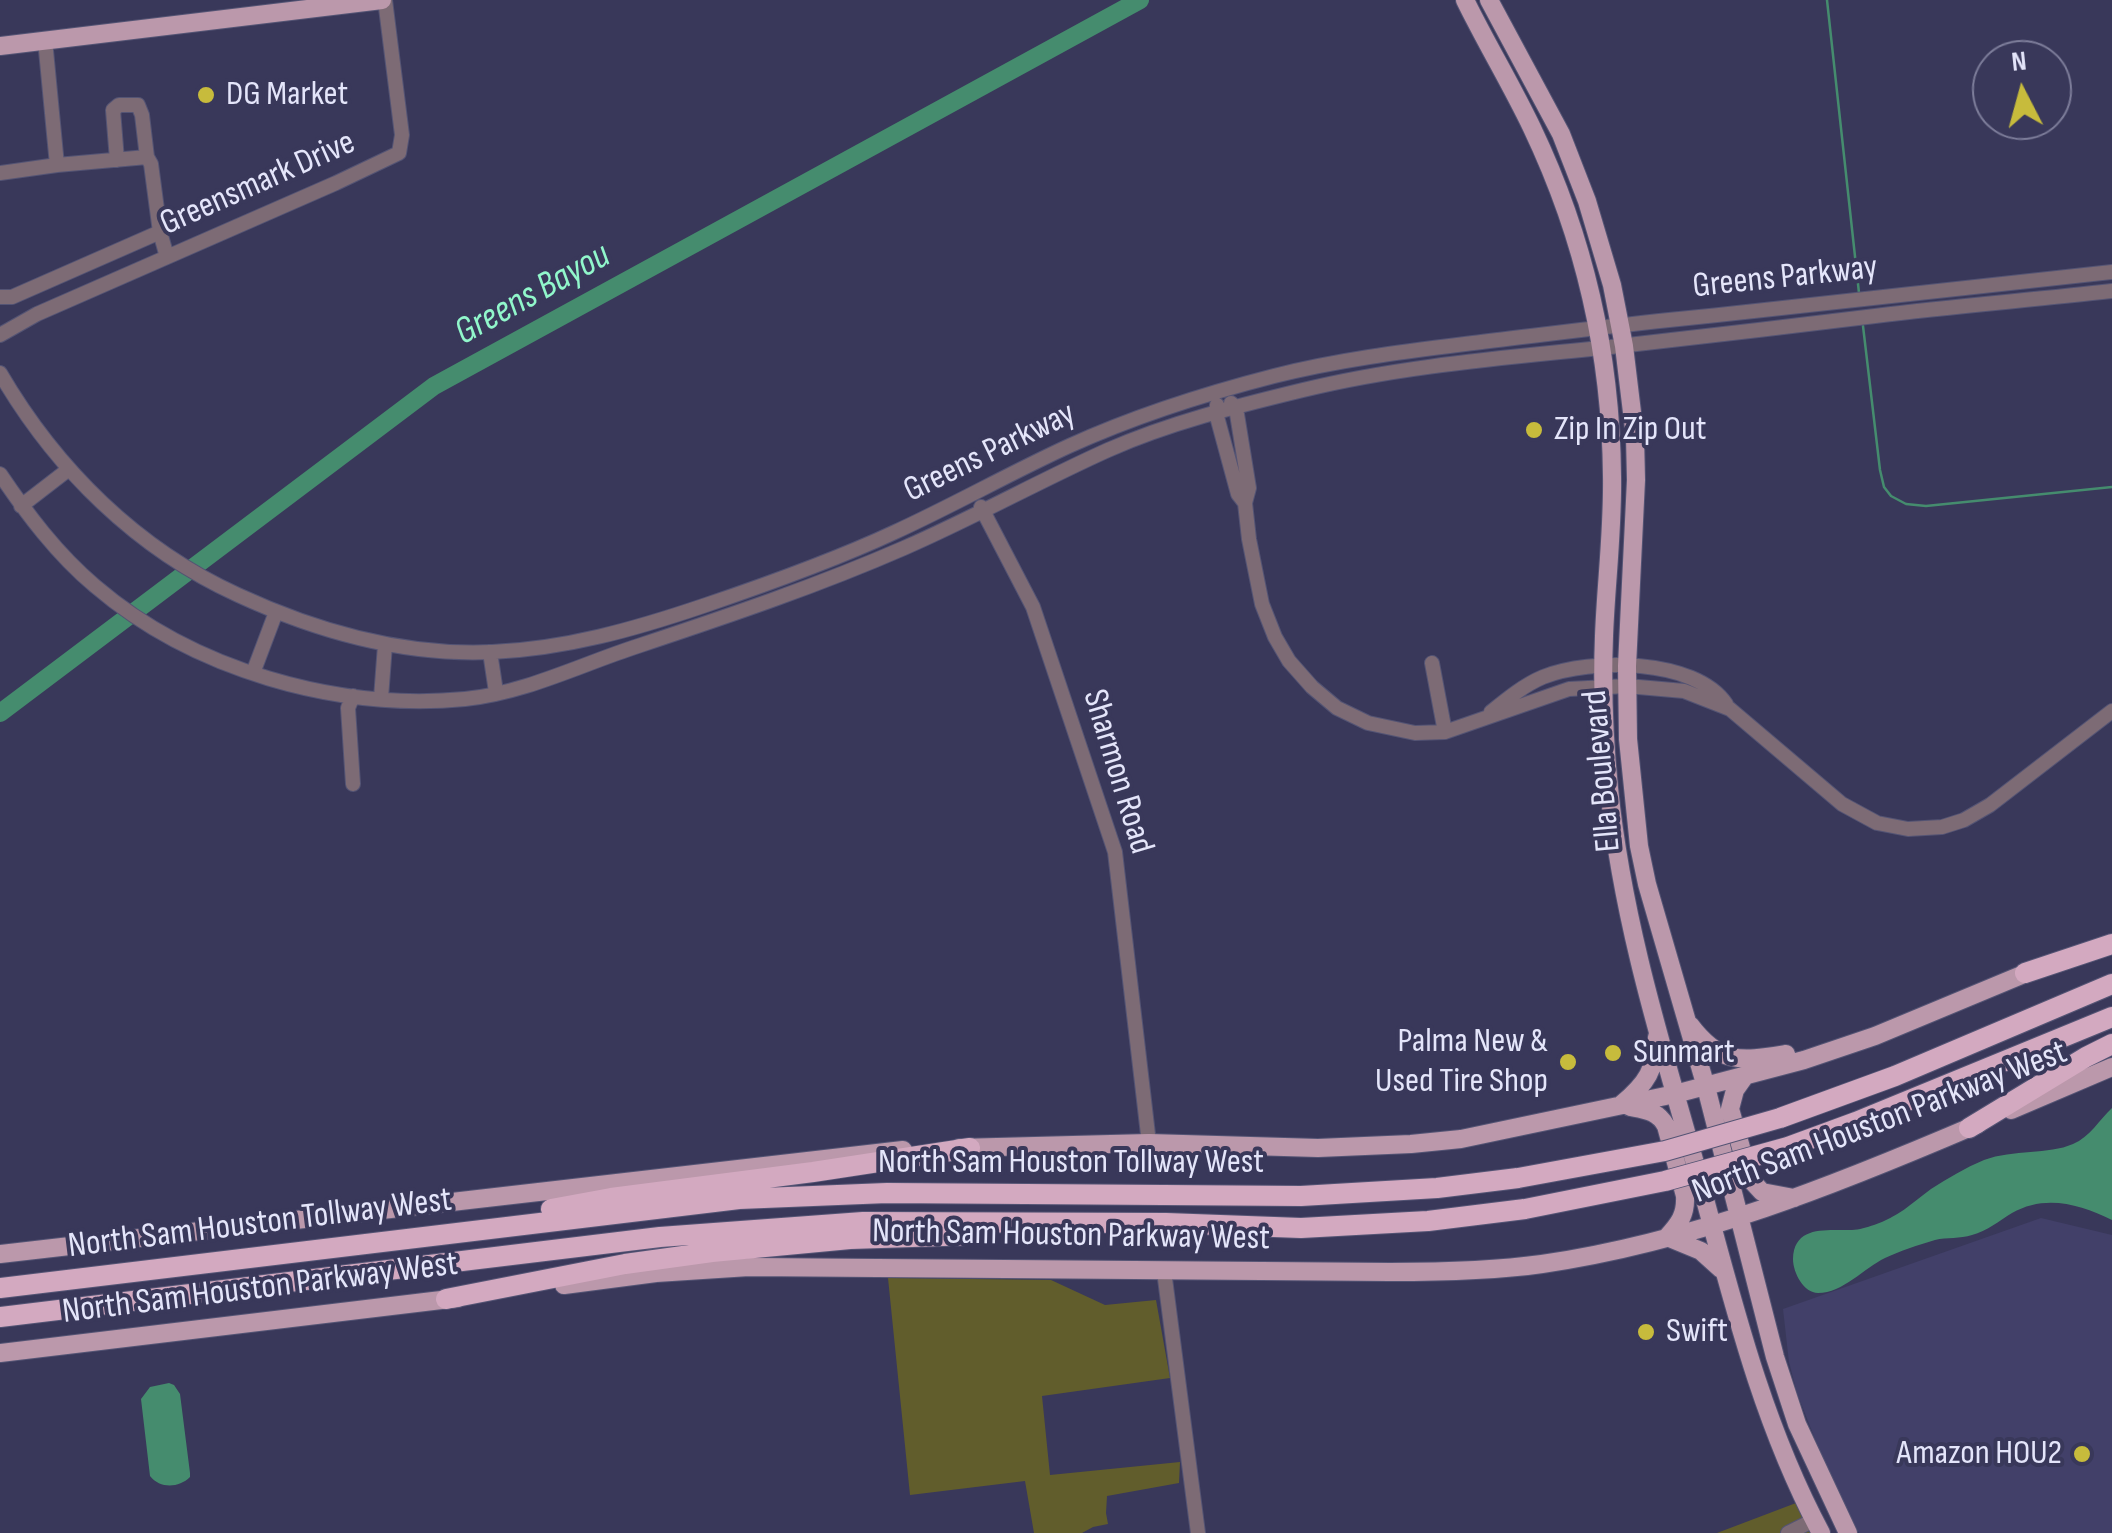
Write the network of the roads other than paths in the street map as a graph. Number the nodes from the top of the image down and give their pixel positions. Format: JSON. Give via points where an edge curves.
{"nodes":[{"id":1,"x":384,"y":0,"type":"edge"},
{"id":2,"x":1465,"y":0,"type":"edge"},
{"id":3,"x":1488,"y":0,"type":"edge"},
{"id":4,"x":45,"y":40,"type":"junction"},
{"id":5,"x":0,"y":46,"type":"edge"},
{"id":6,"x":1535,"y":83,"type":"junction"},
{"id":7,"x":1515,"y":94,"type":"junction"},
{"id":8,"x":147,"y":157,"type":"junction"},
{"id":9,"x":117,"y":160,"type":"junction"},
{"id":10,"x":58,"y":165,"type":"junction"},
{"id":11,"x":0,"y":173,"type":"edge"},
{"id":12,"x":1586,"y":201,"type":"junction"},
{"id":13,"x":1566,"y":207,"type":"junction"},
{"id":14,"x":160,"y":232,"type":"junction"},
{"id":15,"x":168,"y":257,"type":"junction"},
{"id":16,"x":2112,"y":272,"type":"edge"},
{"id":17,"x":1992,"y":286,"type":"junction"},
{"id":18,"x":2112,"y":291,"type":"edge"},
{"id":19,"x":0,"y":297,"type":"edge"},
{"id":20,"x":1995,"y":304,"type":"junction"},
{"id":21,"x":1736,"y":314,"type":"junction"},
{"id":22,"x":1621,"y":325,"type":"junction"},
{"id":23,"x":1597,"y":328,"type":"junction"},
{"id":24,"x":1738,"y":333,"type":"junction"},
{"id":25,"x":0,"y":335,"type":"edge"},
{"id":26,"x":1472,"y":343,"type":"junction"},
{"id":27,"x":1624,"y":346,"type":"junction"},
{"id":28,"x":1601,"y":348,"type":"junction"},
{"id":29,"x":1475,"y":362,"type":"junction"},
{"id":30,"x":0,"y":373,"type":"edge"},
{"id":31,"x":1220,"y":392,"type":"junction"},
{"id":32,"x":1236,"y":408,"type":"junction"},
{"id":33,"x":1216,"y":413,"type":"junction"},
{"id":34,"x":1102,"y":432,"type":"junction"},
{"id":35,"x":1110,"y":450,"type":"junction"},
{"id":36,"x":68,"y":469,"type":"junction"},
{"id":37,"x":0,"y":474,"type":"edge"},
{"id":38,"x":974,"y":494,"type":"junction"},
{"id":39,"x":1245,"y":503,"type":"junction"},
{"id":40,"x":22,"y":506,"type":"junction"},
{"id":41,"x":984,"y":511,"type":"junction"},
{"id":42,"x":1611,"y":524,"type":"junction"},
{"id":43,"x":1635,"y":524,"type":"junction"},
{"id":44,"x":276,"y":612,"type":"junction"},
{"id":45,"x":385,"y":645,"type":"junction"},
{"id":46,"x":490,"y":652,"type":"junction"},
{"id":47,"x":1432,"y":663,"type":"dead end"},
{"id":48,"x":1604,"y":665,"type":"junction"},
{"id":49,"x":1627,"y":666,"type":"junction"},
{"id":50,"x":253,"y":673,"type":"junction"},
{"id":51,"x":1603,"y":686,"type":"junction"},
{"id":52,"x":1627,"y":686,"type":"junction"},
{"id":53,"x":496,"y":692,"type":"junction"},
{"id":54,"x":353,"y":696,"type":"junction"},
{"id":55,"x":381,"y":698,"type":"junction"},
{"id":56,"x":1730,"y":709,"type":"junction"},
{"id":57,"x":2112,"y":710,"type":"edge"},
{"id":58,"x":1486,"y":716,"type":"junction"},
{"id":59,"x":1446,"y":732,"type":"junction"},
{"id":60,"x":353,"y":784,"type":"dead end"},
{"id":61,"x":1639,"y":846,"type":"junction"},
{"id":62,"x":1616,"y":848,"type":"junction"},
{"id":63,"x":1662,"y":937,"type":"junction"},
{"id":64,"x":2112,"y":937,"type":"edge"},
{"id":65,"x":2112,"y":944,"type":"edge"},
{"id":66,"x":1636,"y":945,"type":"junction"},
{"id":67,"x":2025,"y":973,"type":"junction"},
{"id":68,"x":2112,"y":984,"type":"edge"},
{"id":69,"x":1653,"y":1012,"type":"junction"},
{"id":70,"x":2112,"y":1017,"type":"edge"},
{"id":71,"x":1686,"y":1020,"type":"junction"},
{"id":72,"x":2112,"y":1044,"type":"edge"},
{"id":73,"x":1826,"y":1052,"type":"junction"},
{"id":74,"x":2112,"y":1067,"type":"edge"},
{"id":75,"x":1745,"y":1076,"type":"junction"},
{"id":76,"x":1706,"y":1086,"type":"junction"},
{"id":77,"x":1675,"y":1094,"type":"junction"},
{"id":78,"x":1620,"y":1106,"type":"junction"},
{"id":79,"x":1970,"y":1128,"type":"junction"},
{"id":80,"x":1149,"y":1143,"type":"junction"},
{"id":81,"x":970,"y":1148,"type":"junction"},
{"id":82,"x":1794,"y":1198,"type":"junction"},
{"id":83,"x":1739,"y":1218,"type":"junction"},
{"id":84,"x":1166,"y":1223,"type":"junction"},
{"id":85,"x":1712,"y":1226,"type":"junction"},
{"id":86,"x":1667,"y":1237,"type":"junction"},
{"id":87,"x":366,"y":1244,"type":"junction"},
{"id":88,"x":0,"y":1254,"type":"edge"},
{"id":89,"x":1164,"y":1271,"type":"junction"},
{"id":90,"x":1725,"y":1274,"type":"junction"},
{"id":91,"x":0,"y":1288,"type":"edge"},
{"id":92,"x":446,"y":1300,"type":"junction"},
{"id":93,"x":0,"y":1317,"type":"edge"},
{"id":94,"x":0,"y":1354,"type":"edge"},
{"id":95,"x":1835,"y":1509,"type":"junction"},
{"id":96,"x":1817,"y":1526,"type":"edge"},
{"id":97,"x":1198,"y":1533,"type":"edge"},
{"id":98,"x":1788,"y":1533,"type":"edge"},
{"id":99,"x":1848,"y":1533,"type":"edge"}],
"edges":[{"from":1,"to":4,"type":"main road"},
{"from":1,"to":15,"type":"street","name":"Greensmark Drive","via":[[399,153]]},
{"from":2,"to":7,"type":"main road","name":"Ella Boulevard"},
{"from":3,"to":6,"type":"main road","name":"Ella Boulevard"},
{"from":4,"to":5,"type":"main road"},
{"from":4,"to":10,"type":"street"},
{"from":6,"to":7,"type":"main road"},
{"from":6,"to":12,"type":"main road","name":"Ella Boulevard"},
{"from":7,"to":13,"type":"main road","name":"Ella Boulevard"},
{"from":8,"to":9,"type":"street"},
{"from":8,"to":9,"type":"street","via":[[138,105],[119,105],[113,110]]},
{"from":8,"to":14,"type":"street"},
{"from":9,"to":10,"type":"street"},
{"from":10,"to":11,"type":"street"},
{"from":12,"to":13,"type":"main road"},
{"from":12,"to":22,"type":"main road","name":"Ella Boulevard"},
{"from":13,"to":23,"type":"main road","name":"Ella Boulevard"},
{"from":14,"to":15,"type":"street"},
{"from":14,"to":19,"type":"street","via":[[12,298]]},
{"from":15,"to":25,"type":"street","name":"Greensmark Drive"},
{"from":16,"to":17,"type":"street","name":"Greens Parkway"},
{"from":17,"to":20,"type":"street"},
{"from":17,"to":21,"type":"street","name":"Greens Parkway"},
{"from":18,"to":20,"type":"street","name":"Greens Parkway"},
{"from":20,"to":24,"type":"street","name":"Greens Parkway"},
{"from":21,"to":22,"type":"street","name":"Greens Parkway"},
{"from":21,"to":24,"type":"street"},
{"from":22,"to":23,"type":"street","name":"Greens Parkway"},
{"from":22,"to":27,"type":"main road","name":"Ella Boulevard"},
{"from":23,"to":26,"type":"street","name":"Greens Parkway"},
{"from":23,"to":28,"type":"main road","name":"Ella Boulevard"},
{"from":24,"to":27,"type":"street","name":"Greens Parkway"},
{"from":26,"to":29,"type":"street"},
{"from":26,"to":31,"type":"street","name":"Greens Parkway","via":[[1335,362]]},
{"from":27,"to":28,"type":"street","name":"Greens Parkway"},
{"from":27,"to":43,"type":"main road","name":"Ella Boulevard"},
{"from":28,"to":29,"type":"street","name":"Greens Parkway"},
{"from":28,"to":42,"type":"main road","name":"Ella Boulevard"},
{"from":29,"to":32,"type":"street","name":"Greens Parkway","via":[[1351,379]]},
{"from":30,"to":36,"type":"street","name":"Greens Parkway"},
{"from":31,"to":32,"type":"street"},
{"from":31,"to":33,"type":"street"},
{"from":31,"to":34,"type":"street","name":"Greens Parkway"},
{"from":32,"to":33,"type":"street","name":"Greens Parkway"},
{"from":32,"to":39,"type":"street","via":[[1249,488]]},
{"from":33,"to":35,"type":"street","name":"Greens Parkway"},
{"from":33,"to":39,"type":"street"},
{"from":34,"to":35,"type":"street"},
{"from":34,"to":38,"type":"street","name":"Greens Parkway"},
{"from":35,"to":41,"type":"street","name":"Greens Parkway"},
{"from":36,"to":40,"type":"street"},
{"from":36,"to":44,"type":"street","name":"Greens Parkway","via":[[160,550]]},
{"from":37,"to":40,"type":"street","name":"Greens Parkway"},
{"from":38,"to":41,"type":"street","name":"Sharmon Road"},
{"from":38,"to":46,"type":"street","name":"Greens Parkway","via":[[888,536],[673,616],[612,634]]},
{"from":39,"to":59,"type":"street","via":[[1262,604],[1275,638],[1312,688],[1368,723]]},
{"from":40,"to":50,"type":"street","name":"Greens Parkway","via":[[94,586],[169,636]]},
{"from":41,"to":53,"type":"street","name":"Greens Parkway","via":[[756,607]]},
{"from":41,"to":80,"type":"street","name":"Sharmon Road","via":[[1034,607],[1110,832]]},
{"from":42,"to":43,"type":"main road"},
{"from":42,"to":48,"type":"main road","name":"Ella Boulevard"},
{"from":43,"to":49,"type":"main road","name":"Ella Boulevard"},
{"from":44,"to":45,"type":"street","name":"Greens Parkway"},
{"from":44,"to":50,"type":"street"},
{"from":45,"to":46,"type":"street","name":"Greens Parkway"},
{"from":45,"to":55,"type":"street"},
{"from":46,"to":53,"type":"street"},
{"from":47,"to":59,"type":"street"},
{"from":48,"to":49,"type":"street"},
{"from":48,"to":51,"type":"main road","name":"Ella Boulevard"},
{"from":48,"to":58,"type":"street","via":[[1543,677]]},
{"from":49,"to":52,"type":"main road","name":"Ella Boulevard"},
{"from":49,"to":56,"type":"street","via":[[1692,679]]},
{"from":50,"to":54,"type":"street","name":"Greens Parkway"},
{"from":51,"to":52,"type":"street"},
{"from":51,"to":58,"type":"street","via":[[1569,689]]},
{"from":51,"to":62,"type":"main road","name":"Ella Boulevard"},
{"from":52,"to":56,"type":"street","via":[[1684,691]]},
{"from":52,"to":61,"type":"main road","name":"Ella Boulevard"},
{"from":53,"to":55,"type":"street","name":"Greens Parkway","via":[[451,700]]},
{"from":54,"to":55,"type":"street","name":"Greens Parkway"},
{"from":54,"to":60,"type":"street"},
{"from":56,"to":57,"type":"street","via":[[1842,804],[1876,824],[1908,829],[1964,820],[1990,805]]},
{"from":58,"to":59,"type":"street"},
{"from":61,"to":62,"type":"main road"},
{"from":61,"to":63,"type":"main road","name":"Ella Boulevard"},
{"from":62,"to":66,"type":"main road","name":"Ella Boulevard"},
{"from":63,"to":66,"type":"main road"},
{"from":63,"to":71,"type":"main road","name":"Ella Boulevard"},
{"from":64,"to":67,"type":"main road","name":"North Sam Houston Parkway West"},
{"from":65,"to":67,"type":"highway"},
{"from":66,"to":69,"type":"main road","name":"Ella Boulevard"},
{"from":67,"to":73,"type":"main road","name":"North Sam Houston Parkway West"},
{"from":68,"to":87,"type":"highway","name":"North Sam Houston Tollway West","bridge":true,"via":[[1780,1118],[1665,1150],[1518,1178],[1301,1196],[793,1196]]},
{"from":69,"to":77,"type":"main road","name":"Ella Boulevard"},
{"from":69,"to":78,"type":"main road","via":[[1651,1073]]},
{"from":70,"to":84,"type":"highway","name":"North Sam Houston Parkway West","bridge":true,"via":[[1856,1122],[1664,1181],[1428,1221],[1301,1228]]},
{"from":71,"to":73,"type":"main road","via":[[1708,1045],[1732,1057]]},
{"from":71,"to":76,"type":"main road","name":"Ella Boulevard"},
{"from":72,"to":79,"type":"highway"},
{"from":73,"to":75,"type":"main road","name":"North Sam Houston Parkway West"},
{"from":74,"to":79,"type":"main road","name":"North Sam Houston Parkway West"},
{"from":75,"to":76,"type":"main road","name":"North Sam Houston Parkway West"},
{"from":75,"to":82,"type":"main road","via":[[1730,1110],[1750,1179],[1762,1192]]},
{"from":76,"to":77,"type":"main road","name":"North Sam Houston Parkway West"},
{"from":76,"to":83,"type":"main road","name":"Ella Boulevard"},
{"from":77,"to":78,"type":"main road","name":"North Sam Houston Parkway West"},
{"from":77,"to":85,"type":"main road","name":"Ella Boulevard"},
{"from":78,"to":80,"type":"main road","name":"North Sam Houston Parkway West","via":[[1411,1144]]},
{"from":78,"to":86,"type":"main road","via":[[1647,1110],[1666,1126],[1686,1208]]},
{"from":79,"to":82,"type":"main road","name":"North Sam Houston Parkway West"},
{"from":80,"to":81,"type":"main road","name":"North Sam Houston Parkway West"},
{"from":81,"to":87,"type":"highway","via":[[611,1198]]},
{"from":81,"to":88,"type":"main road","name":"North Sam Houston Parkway West","via":[[891,1150]]},
{"from":82,"to":83,"type":"main road","name":"North Sam Houston Parkway West"},
{"from":83,"to":85,"type":"main road","name":"North Sam Houston Parkway West"},
{"from":83,"to":95,"type":"main road","name":"Ella Boulevard","via":[[1784,1386]]},
{"from":84,"to":92,"type":"highway","via":[[850,1238],[712,1252]]},
{"from":84,"to":93,"type":"highway","name":"North Sam Houston Tollway West","via":[[757,1228]]},
{"from":85,"to":86,"type":"main road","name":"North Sam Houston Parkway West"},
{"from":85,"to":90,"type":"main road","name":"Ella Boulevard"},
{"from":86,"to":89,"type":"main road","name":"North Sam Houston Parkway West","via":[[1541,1264],[1456,1272]]},
{"from":86,"to":90,"type":"main road","via":[[1701,1250]]},
{"from":87,"to":91,"type":"highway","name":"North Sam Houston Tollway West"},
{"from":89,"to":92,"type":"main road","name":"North Sam Houston Parkway West","via":[[749,1267]]},
{"from":89,"to":97,"type":"street"},
{"from":90,"to":96,"type":"main road","name":"Ella Boulevard","via":[[1775,1433]]},
{"from":92,"to":94,"type":"main road","name":"North Sam Houston Parkway West"},
{"from":95,"to":96,"type":"main road"},
{"from":95,"to":99,"type":"main road","name":"Ella Boulevard"},
{"from":96,"to":98,"type":"street"}]}
